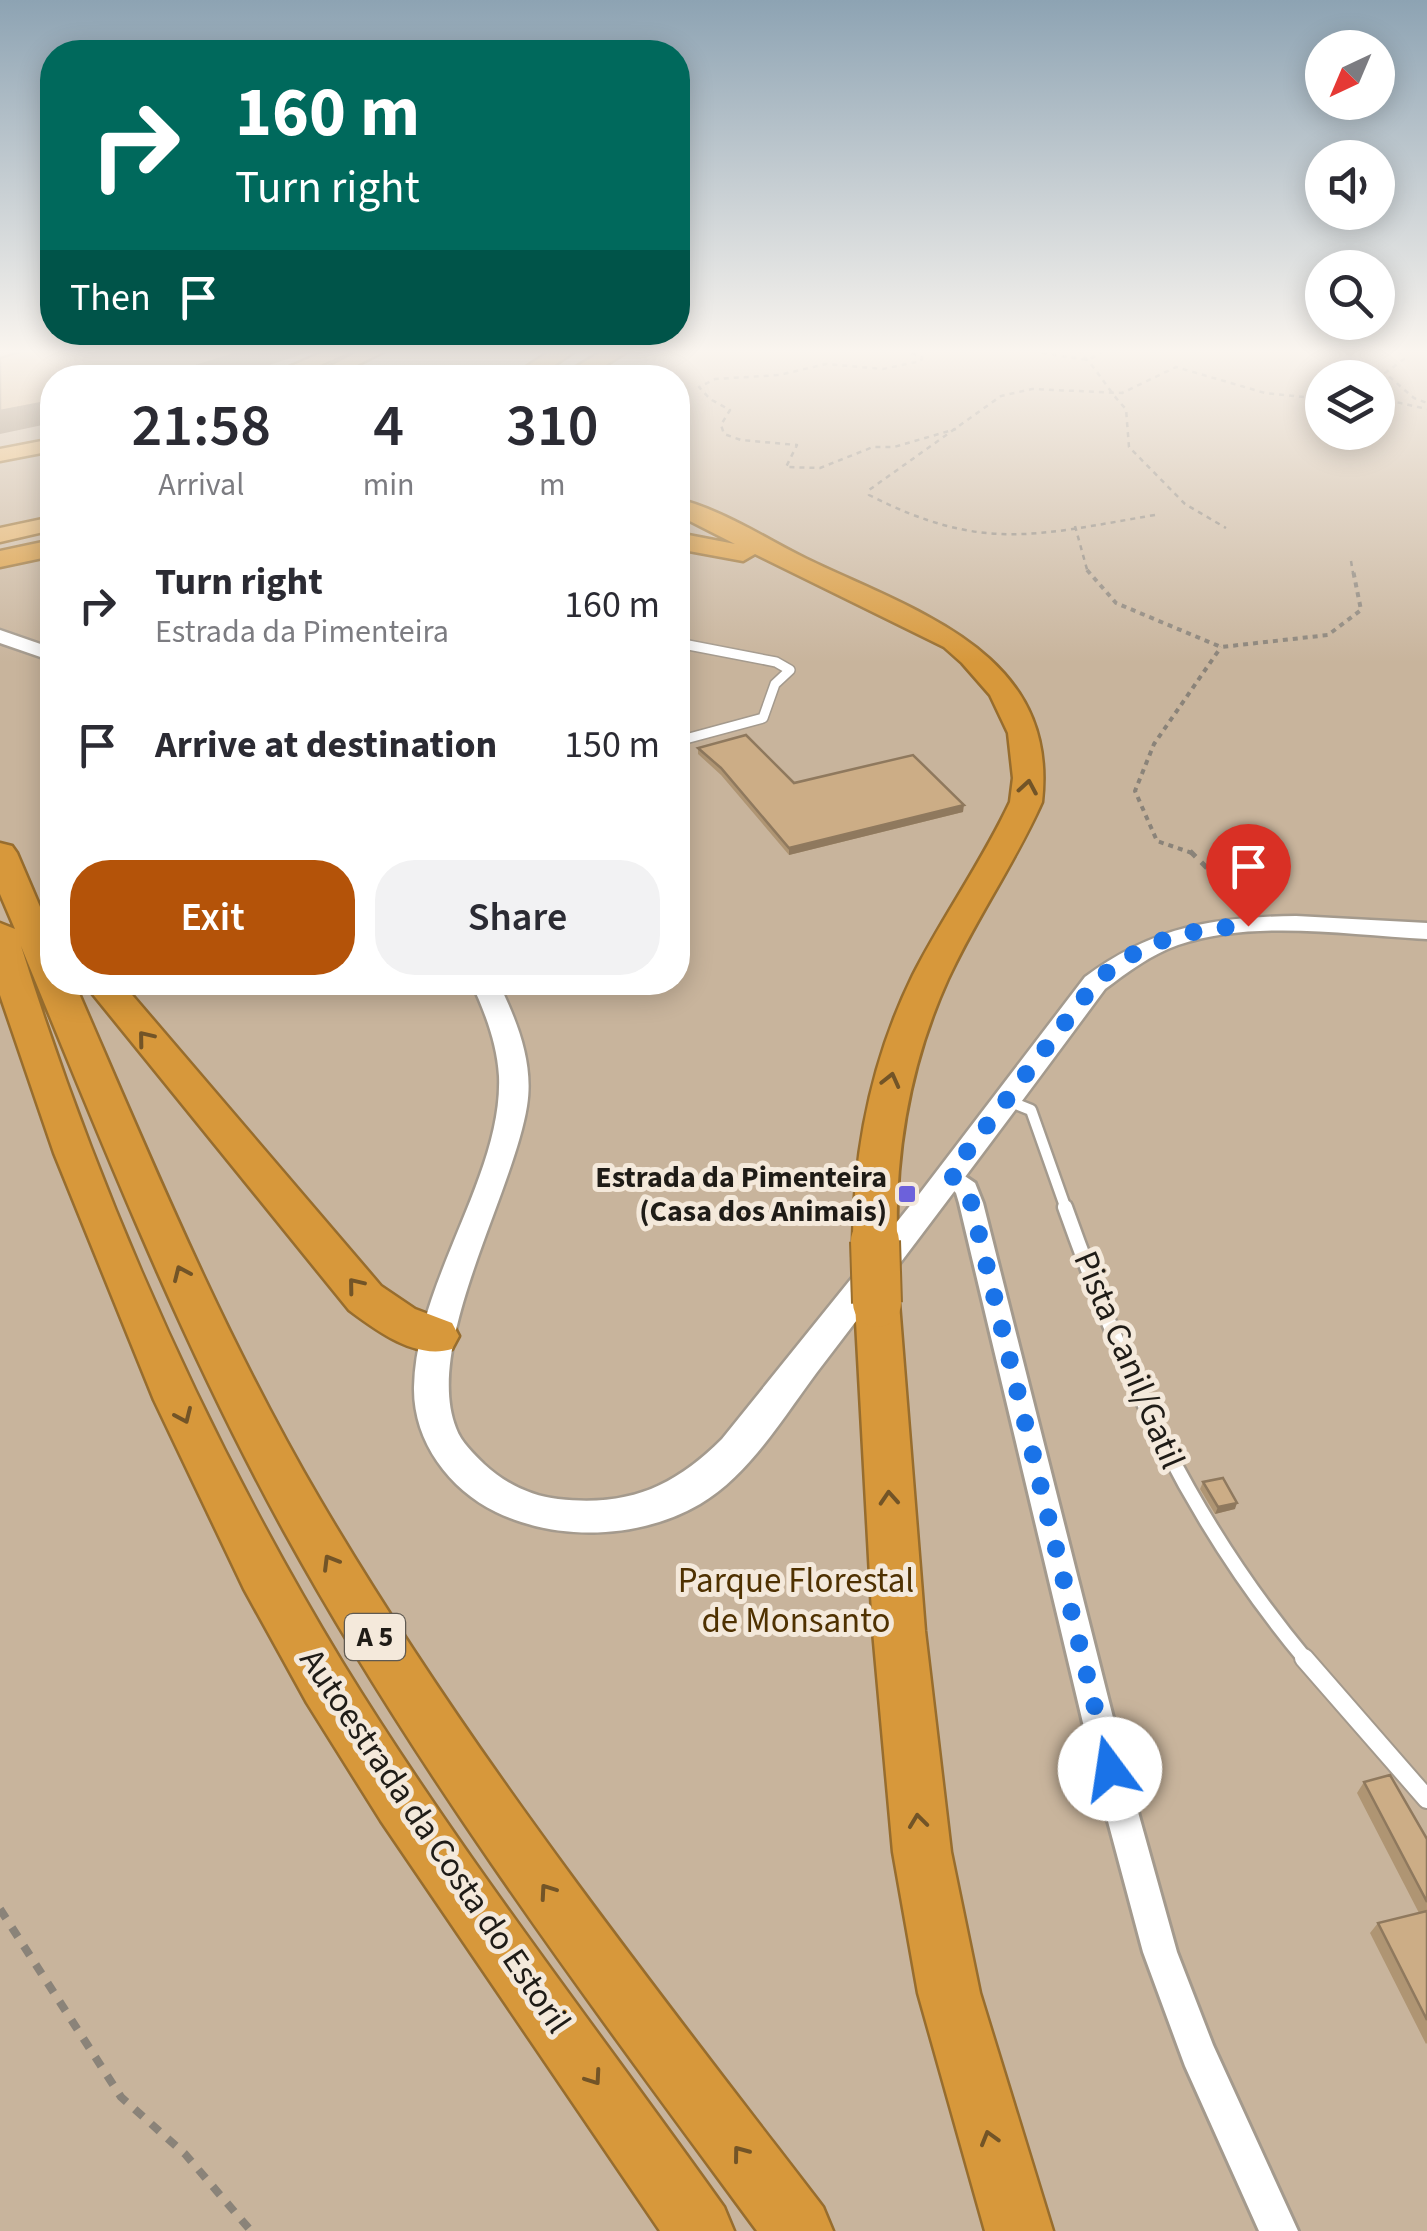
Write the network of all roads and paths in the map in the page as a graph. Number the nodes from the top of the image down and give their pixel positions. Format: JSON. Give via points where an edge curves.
{"nodes":[{"id":1,"x":791,"y":454,"type":"edge"},
{"id":2,"x":855,"y":454,"type":"edge"},
{"id":3,"x":921,"y":454,"type":"edge"},
{"id":4,"x":1135,"y":454,"type":"edge"},
{"id":5,"x":690,"y":512,"type":"edge"},
{"id":6,"x":40,"y":515,"type":"edge"},
{"id":7,"x":1155,"y":515,"type":"dead end"},
{"id":8,"x":0,"y":523,"type":"edge"},
{"id":9,"x":1074,"y":526,"type":"junction"},
{"id":10,"x":40,"y":527,"type":"edge"},
{"id":11,"x":1226,"y":528,"type":"dead end"},
{"id":12,"x":0,"y":535,"type":"edge"},
{"id":13,"x":690,"y":544,"type":"edge"},
{"id":14,"x":40,"y":550,"type":"edge"},
{"id":15,"x":0,"y":558,"type":"edge"},
{"id":16,"x":1352,"y":561,"type":"dead end"},
{"id":17,"x":40,"y":567,"type":"edge"},
{"id":18,"x":0,"y":575,"type":"edge"},
{"id":19,"x":0,"y":636,"type":"edge"},
{"id":20,"x":690,"y":645,"type":"edge"},
{"id":21,"x":1222,"y":647,"type":"junction"},
{"id":22,"x":40,"y":651,"type":"edge"},
{"id":23,"x":983,"y":670,"type":"junction"},
{"id":24,"x":690,"y":739,"type":"edge"},
{"id":25,"x":0,"y":832,"type":"edge"},
{"id":26,"x":0,"y":853,"type":"edge"},
{"id":27,"x":40,"y":895,"type":"edge"},
{"id":28,"x":1278,"y":927,"type":"junction"},
{"id":29,"x":1427,"y":931,"type":"edge"},
{"id":30,"x":0,"y":934,"type":"edge"},
{"id":31,"x":40,"y":946,"type":"edge"},
{"id":32,"x":0,"y":986,"type":"edge"},
{"id":33,"x":61,"y":995,"type":"edge"},
{"id":34,"x":113,"y":995,"type":"edge"},
{"id":35,"x":489,"y":995,"type":"edge"},
{"id":36,"x":32,"y":1045,"type":"junction"},
{"id":37,"x":1006,"y":1100,"type":"junction"},
{"id":38,"x":950,"y":1174,"type":"junction"},
{"id":39,"x":436,"y":1336,"type":"junction"},
{"id":40,"x":1427,"y":1799,"type":"edge"},
{"id":41,"x":0,"y":1909,"type":"edge"},
{"id":42,"x":251,"y":2231,"type":"edge"},
{"id":43,"x":700,"y":2231,"type":"edge"},
{"id":44,"x":799,"y":2231,"type":"edge"},
{"id":45,"x":1018,"y":2231,"type":"edge"},
{"id":46,"x":1279,"y":2231,"type":"edge"}],
"edges":[{"from":1,"to":2,"type":"path","via":[[786,467],[792,470]]},
{"from":3,"to":9,"type":"path","via":[[869,496],[978,535]]},
{"from":4,"to":11,"type":"path","via":[[1184,504]]},
{"from":5,"to":23,"type":"highway","via":[[923,624],[963,648]]},
{"from":6,"to":8,"type":"highway"},
{"from":7,"to":9,"type":"path"},
{"from":9,"to":21,"type":"path","via":[[1088,574],[1116,603]]},
{"from":10,"to":12,"type":"highway"},
{"from":13,"to":23,"type":"highway","via":[[768,560],[832,585]]},
{"from":14,"to":15,"type":"highway"},
{"from":16,"to":21,"type":"path","via":[[1361,610],[1342,627],[1328,635]]},
{"from":17,"to":18,"type":"highway"},
{"from":19,"to":22,"type":"main road"},
{"from":20,"to":24,"type":"lane","via":[[790,670],[775,684],[763,718]]},
{"from":21,"to":28,"type":"path","via":[[1154,744],[1135,791],[1157,841],[1188,849],[1216,877],[1255,886]]},
{"from":45,"to":23,"type":"highway","one_way":true,"bridge":true,"via":[[949,1993],[922,1852],[898,1612],[874,1205],[892,1072],[914,1009],[1016,825],[1031,779],[1023,726]]},
{"from":25,"to":27,"type":"highway"},
{"from":26,"to":31,"type":"highway","name":"Autoestrada da Costa do Estoril","number":"A 5"},
{"from":28,"to":29,"type":"main road"},
{"from":28,"to":37,"type":"main road","via":[[1180,933],[1118,961]]},
{"from":30,"to":36,"type":"highway","name":"Autoestrada da Costa do Estoril","number":"A 5"},
{"from":32,"to":36,"type":"highway"},
{"from":44,"to":33,"type":"highway","name":"Autoestrada da Costa do Estoril","number":"A 5","one_way":true,"via":[[560,1909],[332,1566],[209,1335]]},
{"from":39,"to":34,"type":"highway","one_way":true,"via":[[399,1322],[365,1298]]},
{"from":35,"to":39,"type":"main road","via":[[512,1049],[512,1104]]},
{"from":36,"to":43,"type":"highway","name":"Autoestrada da Costa do Estoril","number":"A 5","one_way":true,"via":[[172,1388],[268,1584],[360,1738]]},
{"from":37,"to":38,"type":"main road"},
{"from":37,"to":40,"type":"lane","name":"Pista Canil/Gatil","via":[[1031,1110],[1137,1395],[1221,1548],[1324,1682]]},
{"from":38,"to":39,"type":"main road","via":[[735,1450],[676,1498],[597,1516],[561,1516],[485,1488],[458,1462],[435,1421]]},
{"from":38,"to":46,"type":"street","via":[[971,1202],[1160,1952]]},
{"from":41,"to":42,"type":"path","via":[[121,2097],[185,2154]]}]}
